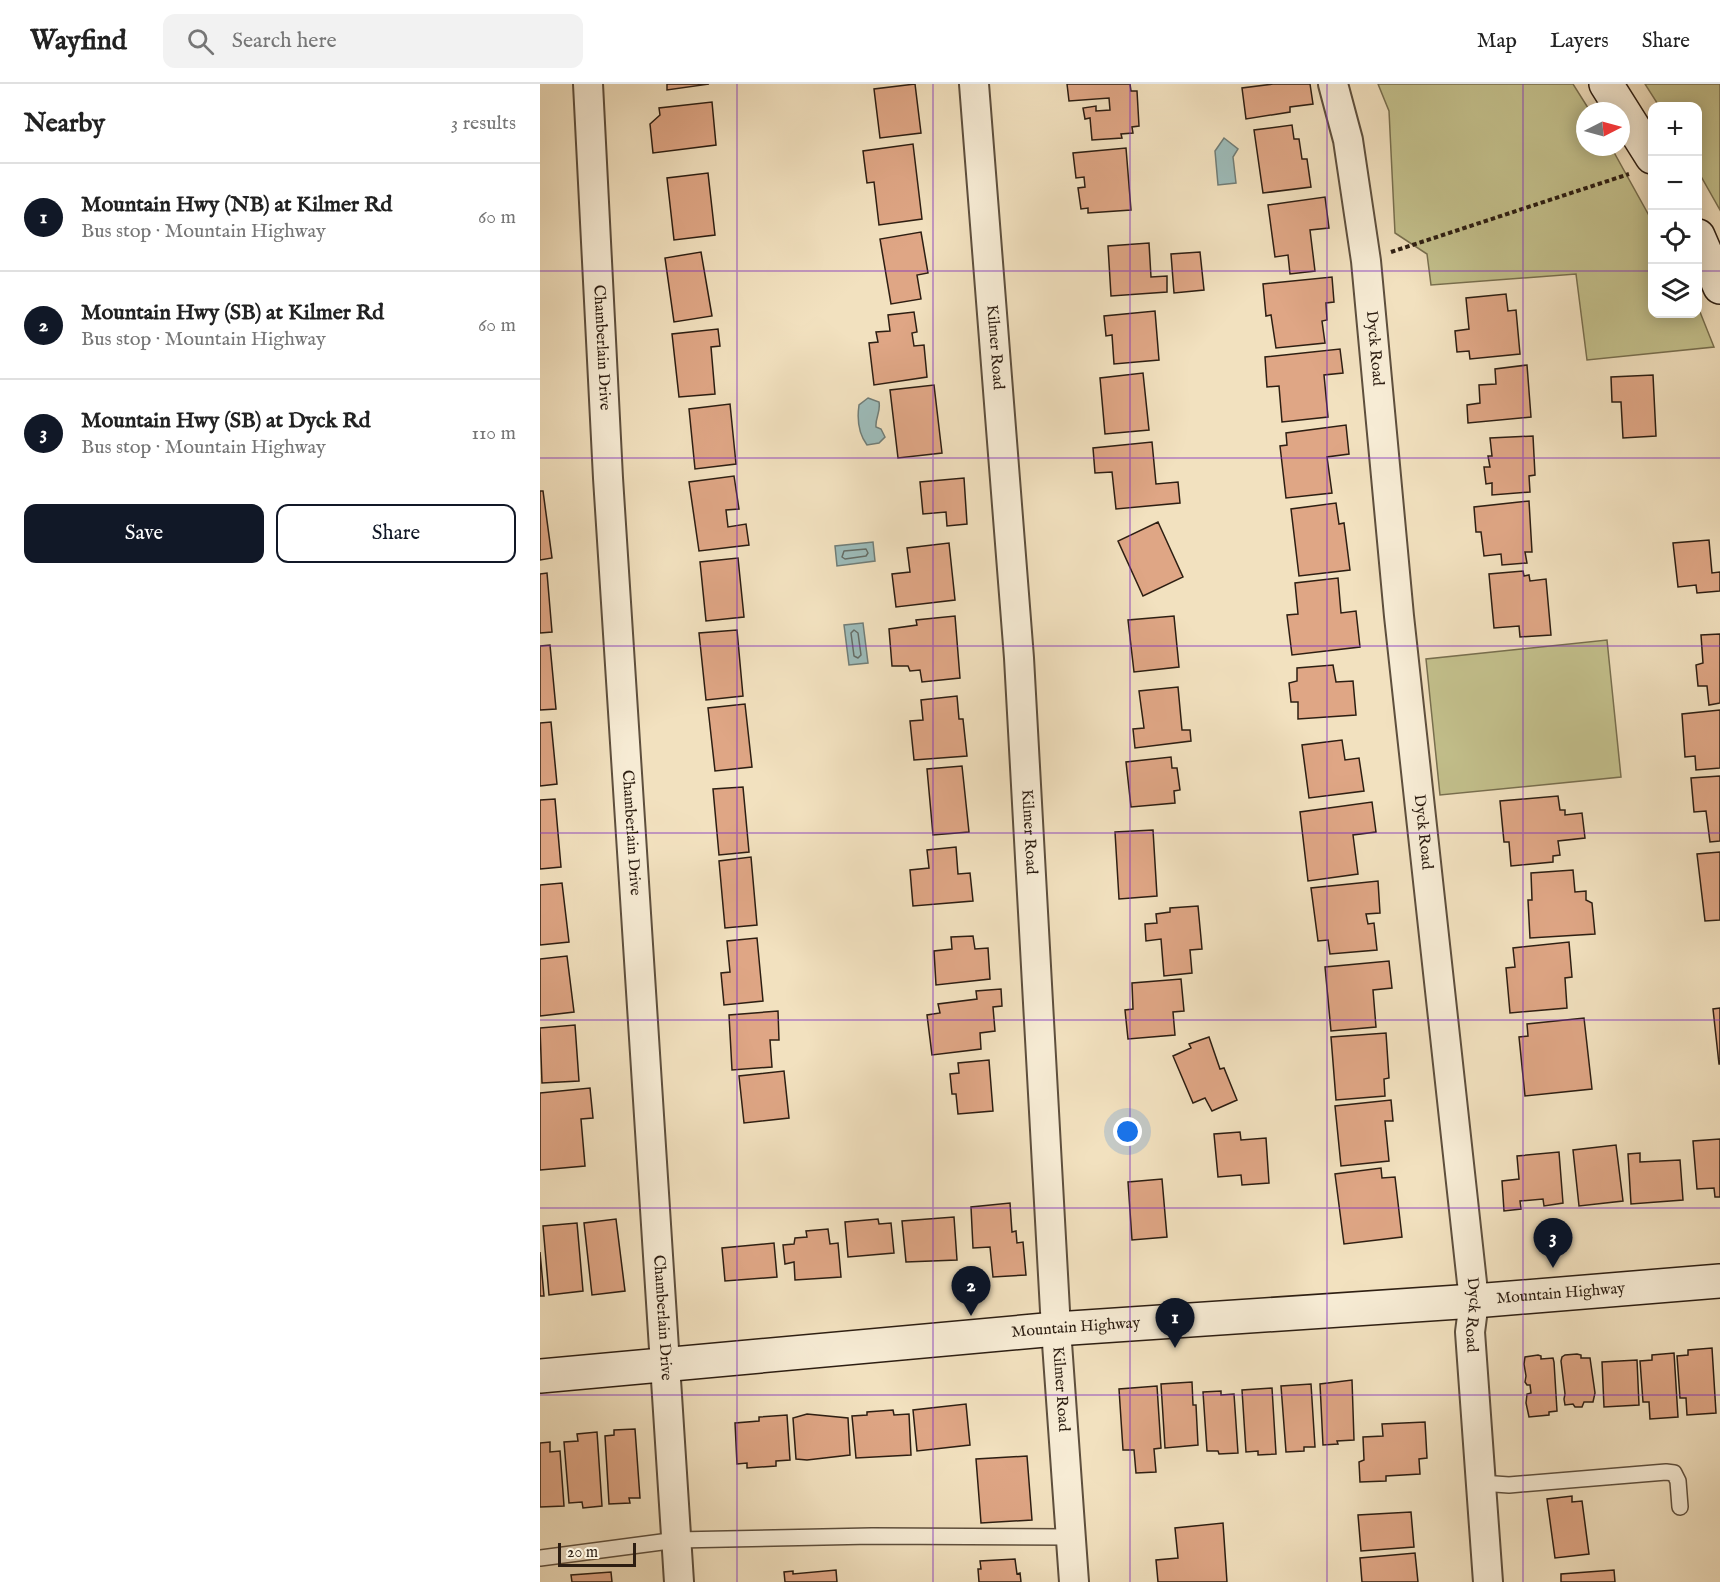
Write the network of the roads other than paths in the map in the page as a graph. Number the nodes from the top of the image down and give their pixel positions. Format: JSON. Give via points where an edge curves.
{"nodes":[{"id":1,"x":588,"y":84,"type":"edge"},
{"id":2,"x":974,"y":84,"type":"edge"},
{"id":3,"x":1333,"y":84,"type":"edge"},
{"id":4,"x":1606,"y":84,"type":"edge"},
{"id":5,"x":1643,"y":165,"type":"edge"},
{"id":6,"x":1702,"y":245,"type":"edge"},
{"id":7,"x":1720,"y":287,"type":"edge"},
{"id":8,"x":1720,"y":1281,"type":"edge"},
{"id":9,"x":1474,"y":1301,"type":"junction"},
{"id":10,"x":1056,"y":1329,"type":"junction"},
{"id":11,"x":666,"y":1366,"type":"junction"},
{"id":12,"x":540,"y":1376,"type":"edge"},
{"id":13,"x":1481,"y":1484,"type":"junction"},
{"id":14,"x":1680,"y":1508,"type":"dead end"},
{"id":15,"x":1070,"y":1537,"type":"junction"},
{"id":16,"x":676,"y":1540,"type":"junction"},
{"id":17,"x":540,"y":1558,"type":"edge"},
{"id":18,"x":679,"y":1582,"type":"edge"},
{"id":19,"x":1074,"y":1582,"type":"edge"},
{"id":20,"x":1488,"y":1582,"type":"edge"}],
"edges":[{"from":1,"to":11,"type":"street","name":"Chamberlain Drive","via":[[607,466]]},
{"from":2,"to":10,"type":"street","name":"Kilmer Road","via":[[1019,658]]},
{"from":3,"to":9,"type":"street","name":"Dyck Road","via":[[1348,140],[1366,261],[1399,616]]},
{"from":4,"to":5,"type":"street"},
{"from":6,"to":7,"type":"street"},
{"from":8,"to":9,"type":"street","name":"Mountain Highway"},
{"from":9,"to":10,"type":"street","name":"Mountain Highway"},
{"from":9,"to":13,"type":"street","name":"Dyck Road","via":[[1470,1332]]},
{"from":10,"to":11,"type":"street","name":"Mountain Highway"},
{"from":10,"to":15,"type":"street","name":"Kilmer Road"},
{"from":11,"to":12,"type":"street","name":"Mountain Highway"},
{"from":11,"to":16,"type":"street","name":"Chamberlain Drive"},
{"from":13,"to":14,"type":"lane","via":[[1666,1472],[1674,1473],[1678,1481]]},
{"from":13,"to":20,"type":"street","name":"Dyck Road"},
{"from":15,"to":16,"type":"lane"},
{"from":15,"to":19,"type":"street","name":"Kilmer Road"},
{"from":16,"to":17,"type":"lane"},
{"from":16,"to":18,"type":"street","name":"Chamberlain Drive"}]}
